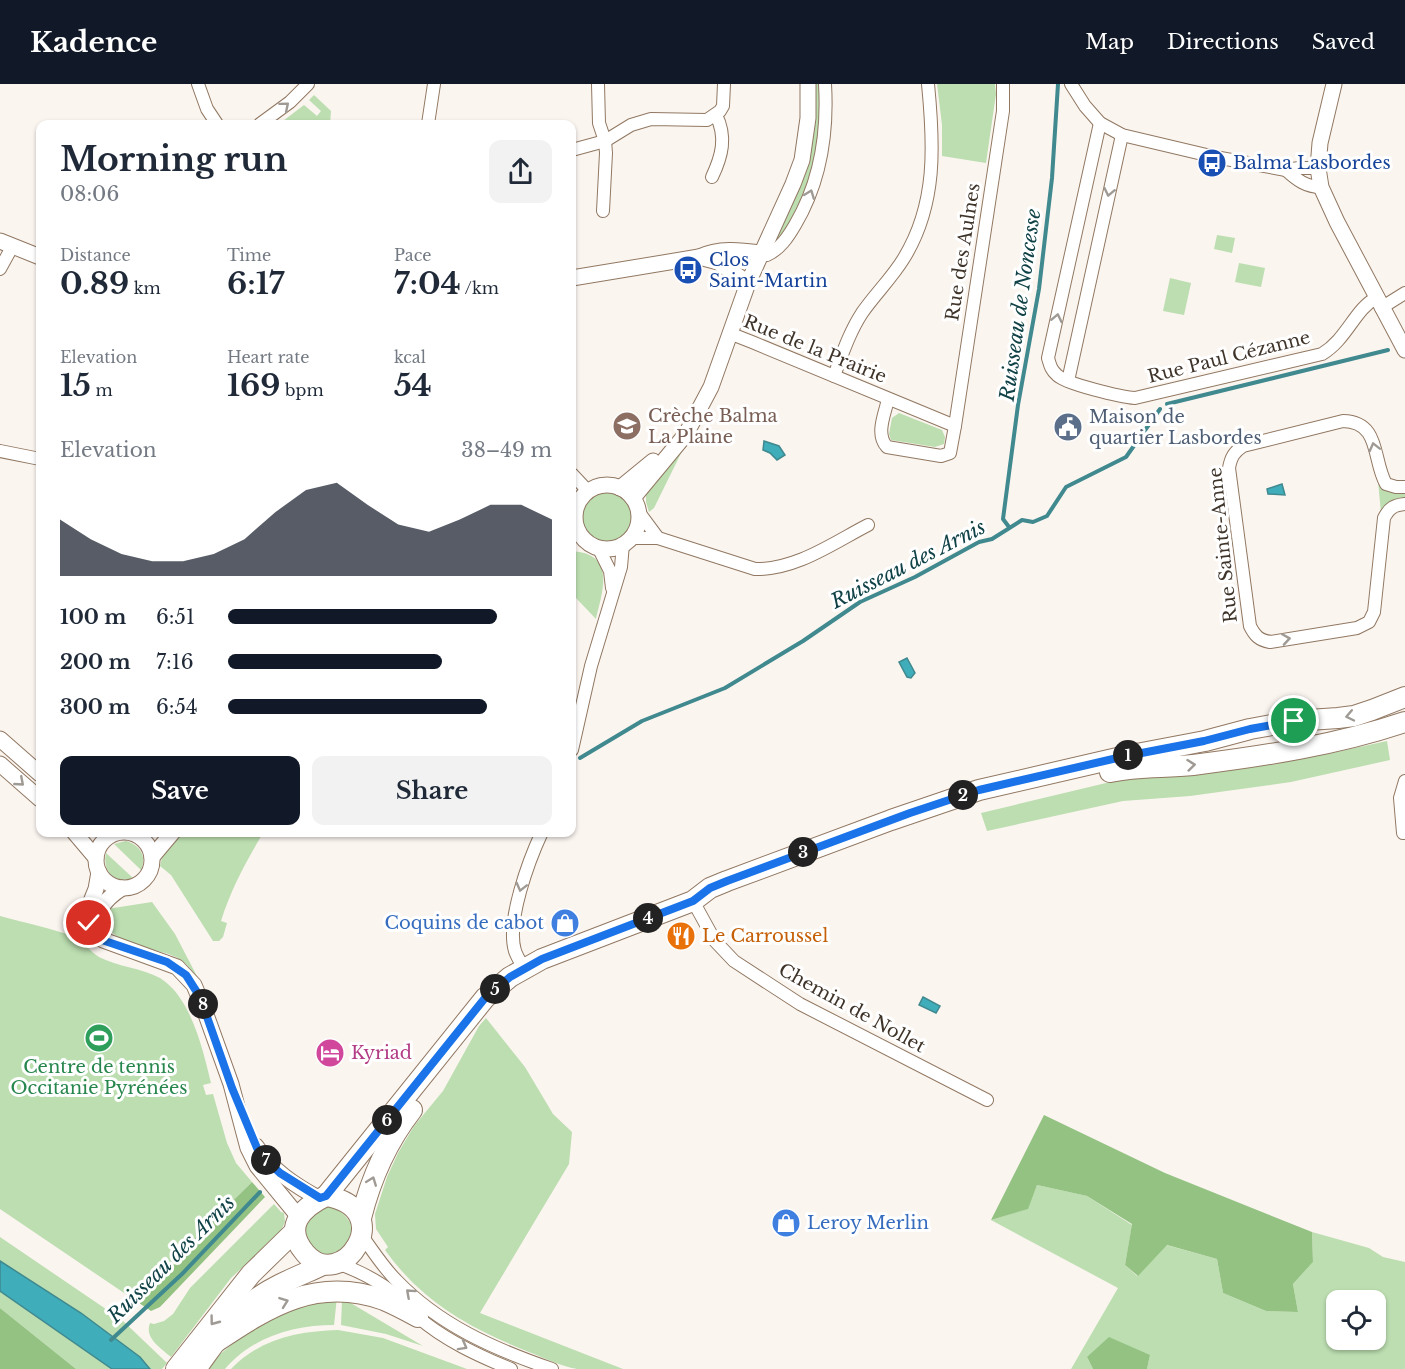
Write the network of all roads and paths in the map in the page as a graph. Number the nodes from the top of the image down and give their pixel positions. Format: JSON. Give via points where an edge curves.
{"nodes":[{"id":1,"x":198,"y":84,"type":"edge"},
{"id":2,"x":308,"y":84,"type":"edge"},
{"id":3,"x":434,"y":84,"type":"edge"},
{"id":4,"x":598,"y":84,"type":"edge"},
{"id":5,"x":724,"y":84,"type":"edge"},
{"id":6,"x":808,"y":84,"type":"edge"},
{"id":7,"x":825,"y":84,"type":"edge"},
{"id":8,"x":928,"y":84,"type":"edge"},
{"id":9,"x":1003,"y":84,"type":"edge"},
{"id":10,"x":1334,"y":84,"type":"edge"},
{"id":11,"x":1073,"y":85,"type":"edge"},
{"id":12,"x":716,"y":115,"type":"junction"},
{"id":13,"x":214,"y":120,"type":"edge"},
{"id":14,"x":265,"y":120,"type":"edge"},
{"id":15,"x":429,"y":120,"type":"edge"},
{"id":16,"x":1100,"y":123,"type":"junction"},
{"id":17,"x":1122,"y":135,"type":"junction"},
{"id":18,"x":605,"y":141,"type":"junction"},
{"id":19,"x":576,"y":149,"type":"edge"},
{"id":20,"x":1318,"y":168,"type":"junction"},
{"id":21,"x":1286,"y":170,"type":"junction"},
{"id":22,"x":712,"y":177,"type":"dead end"},
{"id":23,"x":1321,"y":187,"type":"junction"},
{"id":24,"x":603,"y":211,"type":"dead end"},
{"id":25,"x":6,"y":244,"type":"edge"},
{"id":26,"x":760,"y":253,"type":"junction"},
{"id":27,"x":36,"y":255,"type":"edge"},
{"id":28,"x":699,"y":257,"type":"junction"},
{"id":29,"x":0,"y":269,"type":"edge"},
{"id":30,"x":576,"y":277,"type":"edge"},
{"id":31,"x":748,"y":283,"type":"junction"},
{"id":32,"x":1405,"y":293,"type":"edge"},
{"id":33,"x":1379,"y":303,"type":"junction"},
{"id":34,"x":729,"y":333,"type":"junction"},
{"id":35,"x":1405,"y":350,"type":"edge"},
{"id":36,"x":834,"y":376,"type":"junction"},
{"id":37,"x":1068,"y":381,"type":"junction"},
{"id":38,"x":888,"y":399,"type":"junction"},
{"id":39,"x":955,"y":426,"type":"junction"},
{"id":40,"x":0,"y":451,"type":"edge"},
{"id":41,"x":36,"y":458,"type":"edge"},
{"id":42,"x":576,"y":478,"type":"edge"},
{"id":43,"x":1405,"y":487,"type":"edge"},
{"id":44,"x":620,"y":488,"type":"junction"},
{"id":45,"x":588,"y":491,"type":"junction"},
{"id":46,"x":1405,"y":504,"type":"edge"},
{"id":47,"x":636,"y":505,"type":"junction"},
{"id":48,"x":576,"y":511,"type":"edge"},
{"id":49,"x":868,"y":525,"type":"dead end"},
{"id":50,"x":576,"y":527,"type":"edge"},
{"id":51,"x":658,"y":538,"type":"junction"},
{"id":52,"x":627,"y":541,"type":"junction"},
{"id":53,"x":585,"y":544,"type":"edge"},
{"id":54,"x":612,"y":591,"type":"junction"},
{"id":55,"x":1405,"y":697,"type":"edge"},
{"id":56,"x":1405,"y":722,"type":"edge"},
{"id":57,"x":576,"y":732,"type":"edge"},
{"id":58,"x":0,"y":739,"type":"edge"},
{"id":59,"x":0,"y":764,"type":"edge"},
{"id":60,"x":36,"y":770,"type":"edge"},
{"id":61,"x":1405,"y":782,"type":"edge"},
{"id":62,"x":36,"y":796,"type":"edge"},
{"id":63,"x":1405,"y":833,"type":"edge"},
{"id":64,"x":78,"y":837,"type":"edge"},
{"id":65,"x":108,"y":837,"type":"edge"},
{"id":66,"x":147,"y":837,"type":"edge"},
{"id":67,"x":169,"y":837,"type":"edge"},
{"id":68,"x":540,"y":837,"type":"edge"},
{"id":69,"x":152,"y":858,"type":"junction"},
{"id":70,"x":98,"y":865,"type":"junction"},
{"id":71,"x":122,"y":888,"type":"junction"},
{"id":72,"x":693,"y":901,"type":"junction"},
{"id":73,"x":114,"y":944,"type":"junction"},
{"id":74,"x":524,"y":968,"type":"junction"},
{"id":75,"x":473,"y":1011,"type":"junction"},
{"id":76,"x":232,"y":1088,"type":"junction"},
{"id":77,"x":987,"y":1100,"type":"dead end"},
{"id":78,"x":323,"y":1197,"type":"junction"},
{"id":79,"x":297,"y":1223,"type":"junction"},
{"id":80,"x":365,"y":1235,"type":"junction"},
{"id":81,"x":330,"y":1264,"type":"junction"},
{"id":82,"x":418,"y":1317,"type":"junction"},
{"id":83,"x":216,"y":1342,"type":"junction"},
{"id":84,"x":186,"y":1365,"type":"edge"},
{"id":85,"x":511,"y":1369,"type":"edge"},
{"id":86,"x":552,"y":1369,"type":"edge"}],
"edges":[{"from":1,"to":13,"type":"street"},
{"from":14,"to":2,"type":"street","one_way":true},
{"from":3,"to":15,"type":"street"},
{"from":4,"to":18,"type":"street","via":[[599,123]]},
{"from":5,"to":12,"type":"street","via":[[723,106]]},
{"from":6,"to":26,"type":"street","via":[[802,160]]},
{"from":26,"to":7,"type":"street","one_way":true,"via":[[767,255],[782,245],[801,214],[818,172],[826,132]]},
{"from":8,"to":36,"type":"street","via":[[932,159],[919,229],[904,259],[852,330]]},
{"from":9,"to":39,"type":"street","name":"Rue des Aulnes","via":[[1003,111]]},
{"from":10,"to":20,"type":"street"},
{"from":11,"to":16,"type":"street"},
{"from":12,"to":18,"type":"street","via":[[707,120],[651,119],[631,125]]},
{"from":12,"to":22,"type":"street","via":[[723,132],[722,150]]},
{"from":16,"to":17,"type":"street"},
{"from":37,"to":16,"type":"street","name":"Rue Paul Cézanne","one_way":true,"via":[[1055,374],[1048,358]]},
{"from":17,"to":21,"type":"street"},
{"from":17,"to":37,"type":"street","one_way":true},
{"from":18,"to":19,"type":"street"},
{"from":18,"to":24,"type":"street"},
{"from":20,"to":21,"type":"street"},
{"from":20,"to":23,"type":"street"},
{"from":21,"to":23,"type":"street","via":[[1310,187]]},
{"from":23,"to":33,"type":"street"},
{"from":25,"to":27,"type":"street"},
{"from":25,"to":29,"type":"street"},
{"from":26,"to":28,"type":"street","via":[[740,250],[710,252]]},
{"from":26,"to":31,"type":"street"},
{"from":28,"to":30,"type":"street"},
{"from":28,"to":31,"type":"street","via":[[718,262]]},
{"from":31,"to":34,"type":"street"},
{"from":32,"to":33,"type":"street","name":"Rue Paul Cézanne"},
{"from":33,"to":35,"type":"street"},
{"from":33,"to":37,"type":"street","name":"Rue Paul Cézanne","via":[[1369,302],[1343,337],[1322,354],[1135,398]]},
{"from":34,"to":36,"type":"street","name":"Rue de la Prairie"},
{"from":34,"to":44,"type":"street","via":[[679,429],[650,465]]},
{"from":34,"to":47,"type":"street","via":[[711,387],[686,434]]},
{"from":36,"to":38,"type":"street","name":"Rue de la Prairie"},
{"from":38,"to":39,"type":"street","name":"Rue de la Prairie"},
{"from":38,"to":39,"type":"street","name":"Rue de la Prairie","via":[[881,436],[891,449],[945,456],[951,451]]},
{"from":40,"to":41,"type":"street"},
{"from":42,"to":45,"type":"street"},
{"from":43,"to":46,"type":"street","name":"Rue Sainte-Anne","one_way":true,"via":[[1386,484],[1371,435],[1351,421],[1243,446],[1237,451],[1229,468],[1254,635],[1270,642],[1357,628],[1369,622],[1374,612],[1384,518],[1395,505]]},
{"from":44,"to":45,"type":"street","via":[[604,485]]},
{"from":44,"to":47,"type":"street"},
{"from":45,"to":48,"type":"street"},
{"from":47,"to":51,"type":"street"},
{"from":47,"to":52,"type":"street","via":[[637,528]]},
{"from":49,"to":51,"type":"street","via":[[791,564],[766,569],[755,569]]},
{"from":50,"to":53,"type":"street"},
{"from":51,"to":52,"type":"street"},
{"from":52,"to":53,"type":"street","via":[[609,549]]},
{"from":52,"to":54,"type":"street"},
{"from":53,"to":54,"type":"street","via":[[610,572]]},
{"from":54,"to":57,"type":"street"},
{"from":55,"to":72,"type":"main road","one_way":true,"via":[[1354,716],[1250,729],[979,790],[737,877],[710,888]]},
{"from":72,"to":56,"type":"main road","one_way":true,"via":[[713,901],[909,825],[991,799],[1122,769],[1189,765],[1331,742]]},
{"from":58,"to":60,"type":"street"},
{"from":59,"to":62,"type":"street","one_way":true},
{"from":61,"to":63,"type":"street","via":[[1400,798]]},
{"from":64,"to":70,"type":"street"},
{"from":65,"to":70,"type":"street","via":[[103,842]]},
{"from":66,"to":69,"type":"street"},
{"from":67,"to":69,"type":"street"},
{"from":68,"to":74,"type":"street","one_way":true,"via":[[523,878],[514,924],[515,953]]},
{"from":69,"to":71,"type":"street","via":[[150,871],[143,880]]},
{"from":70,"to":71,"type":"street","via":[[108,883]]},
{"from":70,"to":73,"type":"street","via":[[96,889],[88,909],[89,923],[102,940]]},
{"from":71,"to":73,"type":"street","via":[[109,897],[98,917],[101,931]]},
{"from":72,"to":74,"type":"main road"},
{"from":72,"to":77,"type":"street","name":"Chemin de Nollet","via":[[715,941],[734,961],[800,1004]]},
{"from":73,"to":76,"type":"street","via":[[167,962],[186,975],[200,997]]},
{"from":74,"to":75,"type":"main road"},
{"from":75,"to":78,"type":"main road"},
{"from":80,"to":75,"type":"main road","one_way":true,"via":[[367,1196],[388,1146],[446,1064]]},
{"from":76,"to":78,"type":"street","via":[[257,1148],[266,1160],[280,1173]]},
{"from":76,"to":79,"type":"street","via":[[252,1157]]},
{"from":78,"to":79,"type":"main road","via":[[306,1208]]},
{"from":78,"to":80,"type":"main road","via":[[335,1197],[349,1205]]},
{"from":79,"to":81,"type":"main road","via":[[298,1245],[312,1261]]},
{"from":79,"to":84,"type":"main road","one_way":true,"via":[[251,1274]]},
{"from":80,"to":81,"type":"main road","via":[[349,1257]]},
{"from":86,"to":80,"type":"street","one_way":true,"via":[[493,1347],[443,1319],[389,1272]]},
{"from":81,"to":82,"type":"street","via":[[353,1269],[378,1283]]},
{"from":81,"to":83,"type":"main road","via":[[276,1286],[253,1301]]},
{"from":83,"to":82,"type":"main road","one_way":true,"via":[[272,1306],[319,1293],[372,1296]]},
{"from":82,"to":85,"type":"street","one_way":true,"via":[[461,1345]]},
{"from":83,"to":84,"type":"main road"}]}
